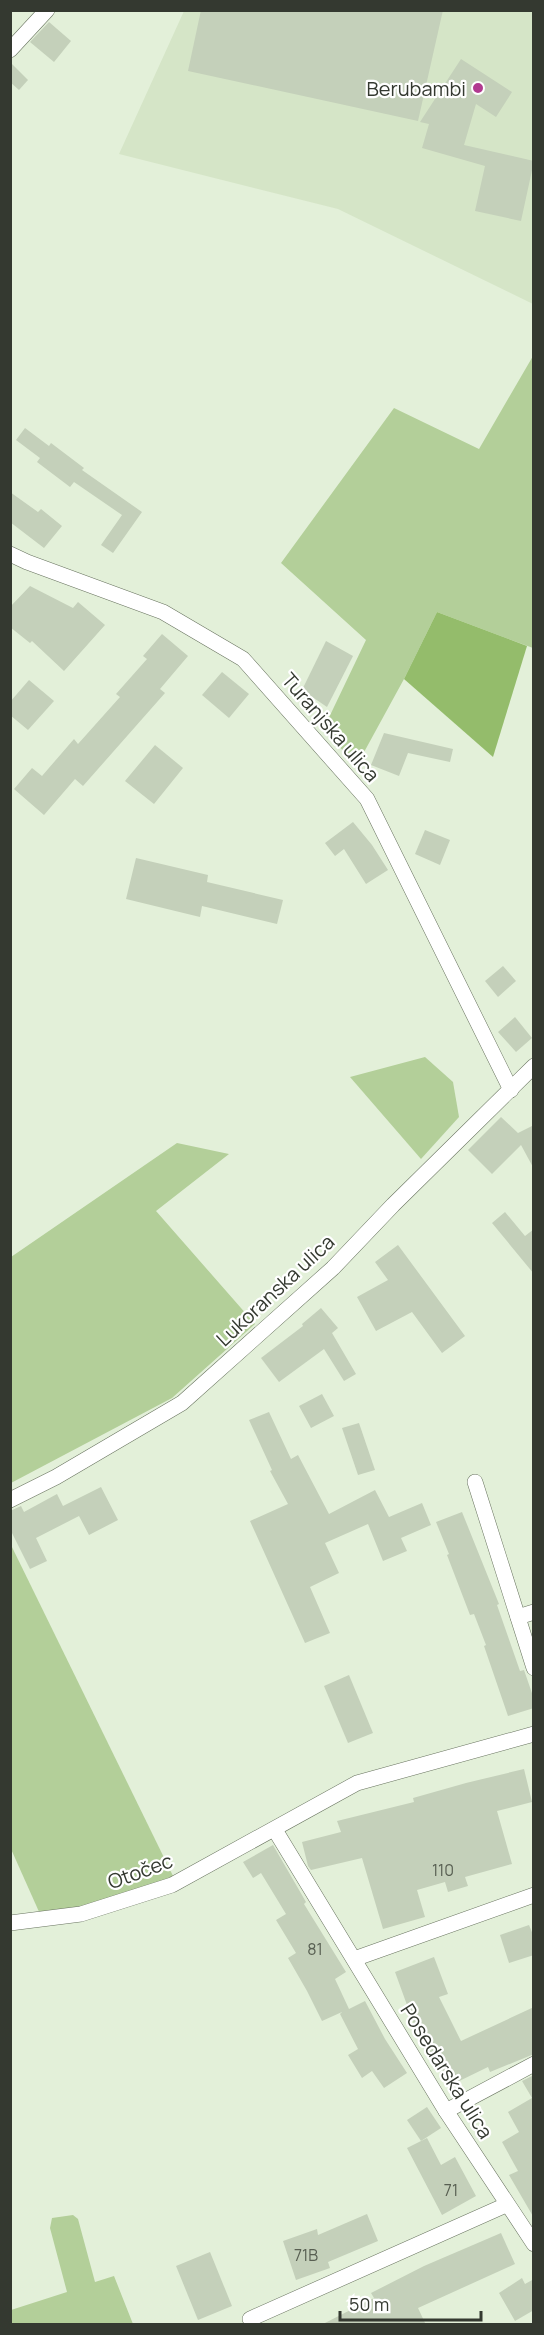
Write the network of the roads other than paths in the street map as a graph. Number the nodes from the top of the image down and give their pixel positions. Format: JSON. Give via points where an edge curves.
{"nodes":[{"id":1,"x":47,"y":10,"type":"edge"},
{"id":2,"x":10,"y":50,"type":"edge"},
{"id":3,"x":10,"y":554,"type":"edge"},
{"id":4,"x":534,"y":1066,"type":"edge"},
{"id":5,"x":511,"y":1089,"type":"junction"},
{"id":6,"x":475,"y":1482,"type":"dead end"},
{"id":7,"x":10,"y":1500,"type":"edge"},
{"id":8,"x":534,"y":1612,"type":"edge"},
{"id":9,"x":518,"y":1617,"type":"junction"},
{"id":10,"x":534,"y":1668,"type":"edge"},
{"id":11,"x":534,"y":1734,"type":"edge"},
{"id":12,"x":275,"y":1830,"type":"junction"},
{"id":13,"x":534,"y":1895,"type":"edge"},
{"id":14,"x":10,"y":1923,"type":"edge"},
{"id":15,"x":354,"y":1959,"type":"junction"},
{"id":16,"x":534,"y":2064,"type":"edge"},
{"id":17,"x":446,"y":2111,"type":"junction"},
{"id":18,"x":506,"y":2205,"type":"junction"},
{"id":19,"x":534,"y":2244,"type":"edge"},
{"id":20,"x":250,"y":2319,"type":"dead end"}],
"edges":[{"from":1,"to":2,"type":"street"},
{"from":3,"to":5,"type":"street","name":"Turanjska ulica","via":[[163,612],[243,659],[367,799]]},
{"from":4,"to":5,"type":"street","name":"Lukoranska ulica"},
{"from":5,"to":7,"type":"street","name":"Lukoranska ulica","via":[[333,1268],[182,1403]]},
{"from":6,"to":9,"type":"street"},
{"from":8,"to":9,"type":"street"},
{"from":9,"to":10,"type":"street"},
{"from":11,"to":12,"type":"street","name":"Otočec","via":[[357,1783]]},
{"from":12,"to":14,"type":"street","name":"Otočec","via":[[163,1888],[81,1914]]},
{"from":12,"to":15,"type":"street","name":"Posedarska ulica"},
{"from":13,"to":15,"type":"street"},
{"from":15,"to":17,"type":"street","name":"Posedarska ulica"},
{"from":16,"to":17,"type":"street"},
{"from":17,"to":18,"type":"street","name":"Posedarska ulica"},
{"from":18,"to":19,"type":"street","name":"Posedarska ulica"},
{"from":18,"to":20,"type":"street"}]}
